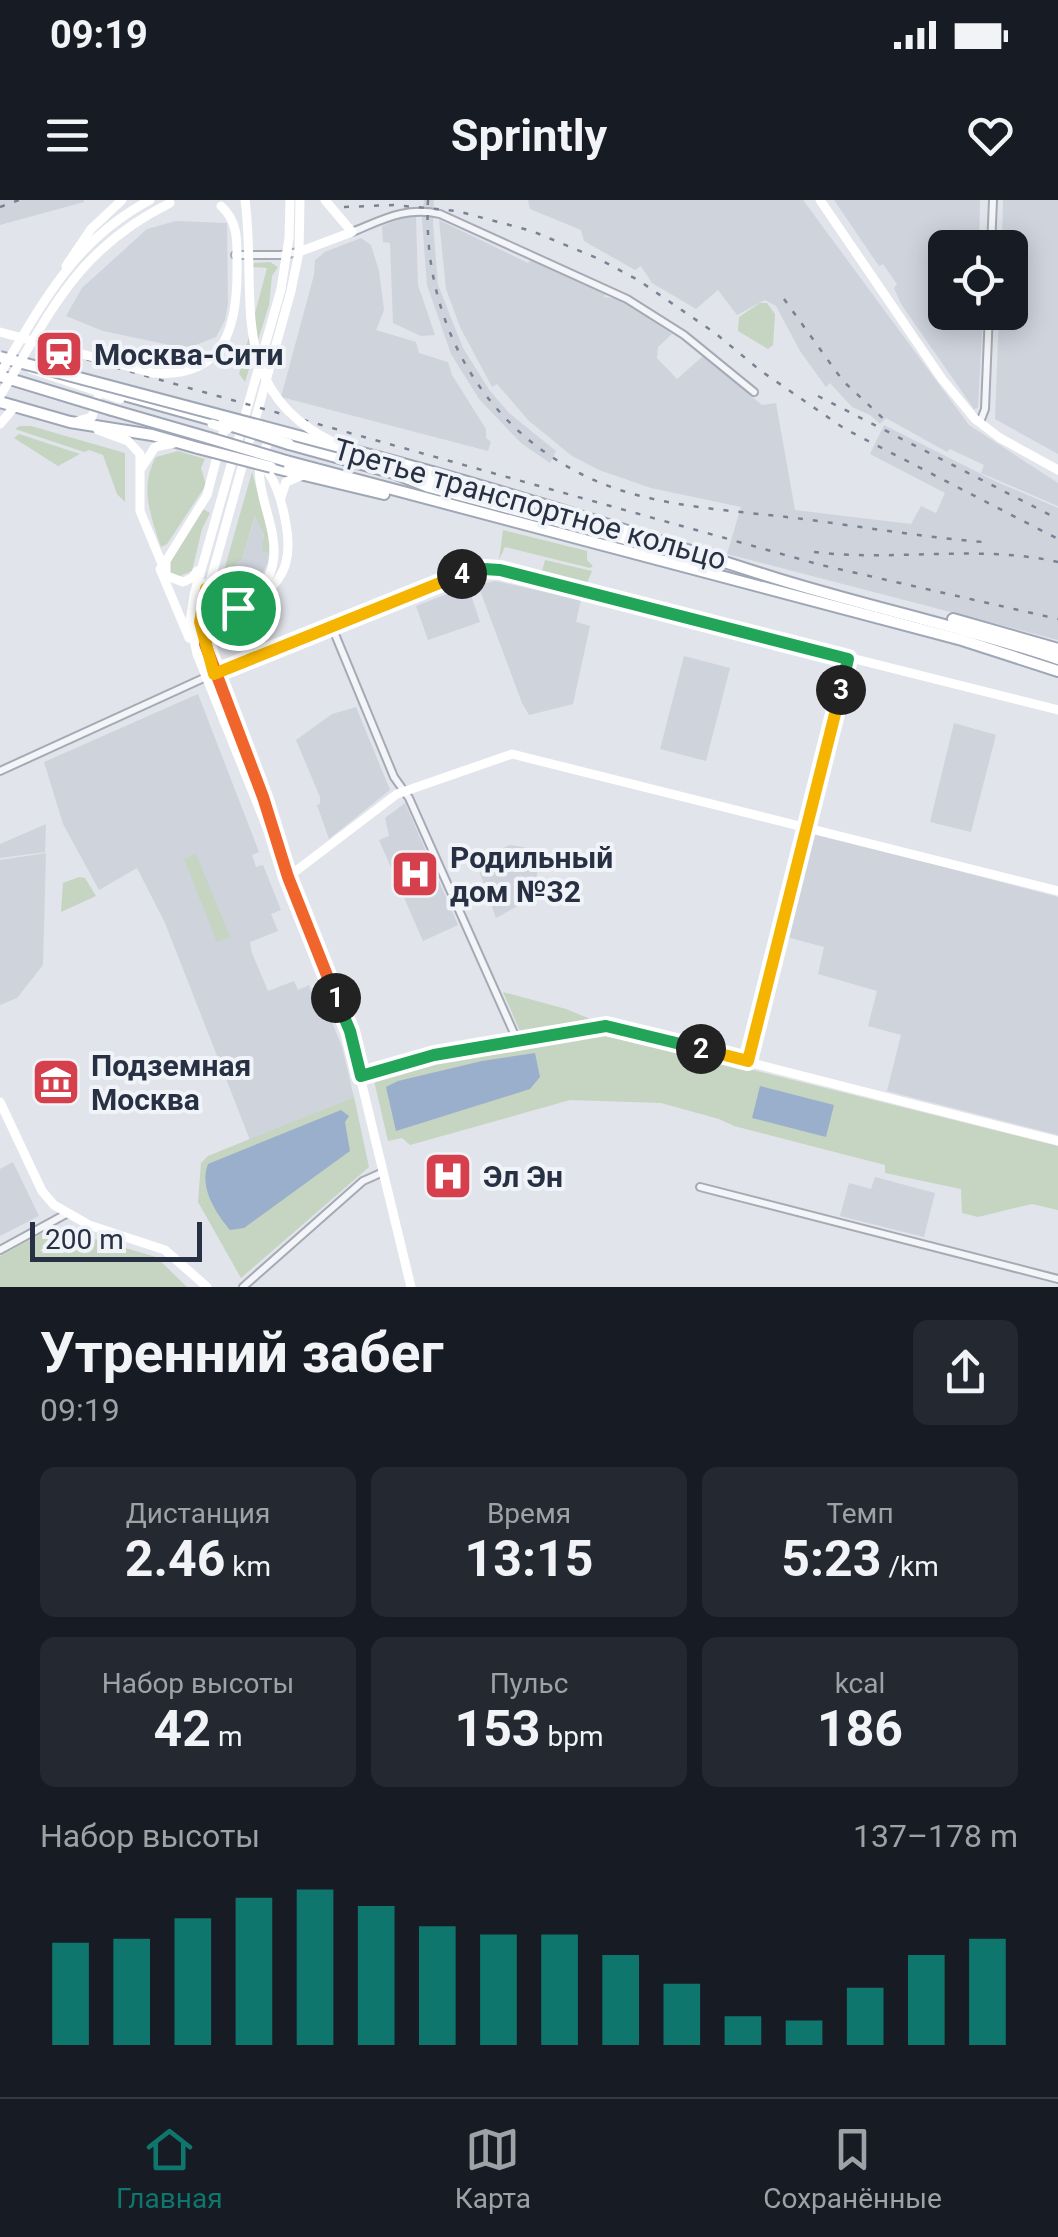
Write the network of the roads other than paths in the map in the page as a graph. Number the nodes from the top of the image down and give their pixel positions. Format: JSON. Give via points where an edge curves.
{"nodes":[{"id":1,"x":122,"y":200,"type":"edge"},
{"id":2,"x":150,"y":200,"type":"edge"},
{"id":3,"x":210,"y":200,"type":"edge"},
{"id":4,"x":245,"y":200,"type":"edge"},
{"id":5,"x":290,"y":200,"type":"edge"},
{"id":6,"x":300,"y":200,"type":"edge"},
{"id":7,"x":325,"y":200,"type":"edge"},
{"id":8,"x":820,"y":200,"type":"edge"},
{"id":9,"x":992,"y":200,"type":"edge"},
{"id":10,"x":175,"y":201,"type":"edge"},
{"id":11,"x":991,"y":230,"type":"edge"},
{"id":12,"x":352,"y":232,"type":"junction"},
{"id":13,"x":293,"y":253,"type":"junction"},
{"id":14,"x":233,"y":255,"type":"dead end"},
{"id":15,"x":60,"y":276,"type":"junction"},
{"id":16,"x":988,"y":330,"type":"edge"},
{"id":17,"x":0,"y":332,"type":"edge"},
{"id":18,"x":0,"y":356,"type":"edge"},
{"id":19,"x":34,"y":365,"type":"junction"},
{"id":20,"x":0,"y":375,"type":"edge"},
{"id":21,"x":89,"y":390,"type":"junction"},
{"id":22,"x":754,"y":392,"type":"dead end"},
{"id":23,"x":0,"y":399,"type":"edge"},
{"id":24,"x":15,"y":406,"type":"junction"},
{"id":25,"x":70,"y":422,"type":"junction"},
{"id":26,"x":212,"y":422,"type":"junction"},
{"id":27,"x":979,"y":423,"type":"junction"},
{"id":28,"x":0,"y":424,"type":"edge"},
{"id":29,"x":198,"y":448,"type":"junction"},
{"id":30,"x":370,"y":455,"type":"junction"},
{"id":31,"x":270,"y":470,"type":"junction"},
{"id":32,"x":1058,"y":470,"type":"edge"},
{"id":33,"x":317,"y":477,"type":"junction"},
{"id":34,"x":140,"y":480,"type":"junction"},
{"id":35,"x":496,"y":505,"type":"junction"},
{"id":36,"x":464,"y":508,"type":"junction"},
{"id":37,"x":282,"y":510,"type":"junction"},
{"id":38,"x":155,"y":552,"type":"junction"},
{"id":39,"x":204,"y":560,"type":"junction"},
{"id":40,"x":166,"y":574,"type":"junction"},
{"id":41,"x":767,"y":576,"type":"junction"},
{"id":42,"x":206,"y":589,"type":"junction"},
{"id":43,"x":880,"y":605,"type":"junction"},
{"id":44,"x":240,"y":608,"type":"junction"},
{"id":45,"x":332,"y":627,"type":"junction"},
{"id":46,"x":205,"y":644,"type":"junction"},
{"id":47,"x":1058,"y":649,"type":"edge"},
{"id":48,"x":848,"y":659,"type":"junction"},
{"id":49,"x":1058,"y":659,"type":"edge"},
{"id":50,"x":1058,"y":671,"type":"edge"},
{"id":51,"x":210,"y":676,"type":"junction"},
{"id":52,"x":1058,"y":710,"type":"edge"},
{"id":53,"x":0,"y":771,"type":"edge"},
{"id":54,"x":404,"y":791,"type":"junction"},
{"id":55,"x":808,"y":827,"type":"junction"},
{"id":56,"x":288,"y":877,"type":"junction"},
{"id":57,"x":1058,"y":891,"type":"edge"},
{"id":58,"x":517,"y":1041,"type":"junction"},
{"id":59,"x":748,"y":1061,"type":"junction"},
{"id":60,"x":361,"y":1076,"type":"junction"},
{"id":61,"x":0,"y":1102,"type":"edge"},
{"id":62,"x":1058,"y":1141,"type":"edge"},
{"id":63,"x":382,"y":1173,"type":"junction"},
{"id":64,"x":700,"y":1187,"type":"dead end"},
{"id":65,"x":66,"y":1214,"type":"junction"},
{"id":66,"x":0,"y":1250,"type":"edge"},
{"id":67,"x":1058,"y":1279,"type":"edge"},
{"id":68,"x":207,"y":1287,"type":"edge"},
{"id":69,"x":244,"y":1287,"type":"edge"},
{"id":70,"x":411,"y":1287,"type":"edge"}],
"edges":[{"from":1,"to":15,"type":"main road","bridge":true,"via":[[91,229]]},
{"from":2,"to":15,"type":"main road","bridge":true,"via":[[103,229]]},
{"from":3,"to":17,"type":"main road","bridge":true,"via":[[234,222],[237,298],[224,342],[201,364],[153,373]]},
{"from":4,"to":30,"type":"main road","bridge":true,"via":[[250,333],[272,388],[316,432]]},
{"from":5,"to":13,"type":"main road"},
{"from":6,"to":13,"type":"main road"},
{"from":7,"to":12,"type":"main road"},
{"from":8,"to":27,"type":"main road"},
{"from":9,"to":11,"type":"street"},
{"from":10,"to":23,"type":"main road","bridge":true,"via":[[126,228],[84,265]]},
{"from":12,"to":13,"type":"main road"},
{"from":12,"to":22,"type":"street","via":[[398,213],[440,214],[627,299]]},
{"from":13,"to":14,"type":"street"},
{"from":13,"to":39,"type":"main road"},
{"from":13,"to":42,"type":"main road","via":[[288,304]]},
{"from":15,"to":20,"type":"main road","bridge":true},
{"from":16,"to":27,"type":"street"},
{"from":18,"to":19,"type":"main road","name":"Третье транспортное кольцо"},
{"from":18,"to":21,"type":"main road"},
{"from":18,"to":30,"type":"main road","name":"Третье транспортное кольцо","bridge":true},
{"from":19,"to":26,"type":"main road","name":"Третье транспортное кольцо"},
{"from":19,"to":40,"type":"main road","via":[[225,420],[208,491],[166,560]]},
{"from":20,"to":36,"type":"main road","name":"Третье транспортное кольцо","bridge":true},
{"from":21,"to":25,"type":"main road","via":[[97,397],[95,412]]},
{"from":21,"to":26,"type":"main road"},
{"from":23,"to":24,"type":"main road"},
{"from":24,"to":25,"type":"main road"},
{"from":24,"to":28,"type":"main road"},
{"from":25,"to":29,"type":"main road"},
{"from":25,"to":34,"type":"main road","via":[[131,443],[140,458]]},
{"from":26,"to":35,"type":"main road","name":"Третье транспортное кольцо","bridge":true},
{"from":27,"to":32,"type":"main road"},
{"from":29,"to":31,"type":"main road","bridge":true},
{"from":29,"to":34,"type":"main road","via":[[159,444],[145,459]]},
{"from":30,"to":41,"type":"main road","name":"Третье транспортное кольцо"},
{"from":31,"to":33,"type":"main road"},
{"from":31,"to":37,"type":"main road"},
{"from":33,"to":36,"type":"main road"},
{"from":33,"to":37,"type":"main road","via":[[286,482]]},
{"from":34,"to":38,"type":"main road","via":[[140,512]]},
{"from":35,"to":41,"type":"main road","name":"Третье транспортное кольцо"},
{"from":35,"to":44,"type":"main road","via":[[422,474],[278,434],[266,445],[258,472],[274,531],[273,561]]},
{"from":36,"to":50,"type":"main road","name":"Третье транспортное кольцо"},
{"from":37,"to":44,"type":"main road","via":[[284,566],[266,592]]},
{"from":38,"to":40,"type":"main road"},
{"from":38,"to":51,"type":"main road"},
{"from":39,"to":40,"type":"main road","via":[[186,582]]},
{"from":39,"to":51,"type":"main road","via":[[190,622]]},
{"from":41,"to":43,"type":"main road","name":"Третье транспортное кольцо"},
{"from":42,"to":44,"type":"main road","via":[[214,607]]},
{"from":42,"to":46,"type":"main road","via":[[200,618]]},
{"from":43,"to":47,"type":"main road"},
{"from":43,"to":49,"type":"main road","name":"Третье транспортное кольцо"},
{"from":44,"to":46,"type":"main road","via":[[210,626]]},
{"from":45,"to":48,"type":"main road","via":[[484,569]]},
{"from":45,"to":51,"type":"main road"},
{"from":45,"to":54,"type":"street"},
{"from":46,"to":51,"type":"main road"},
{"from":48,"to":52,"type":"main road"},
{"from":48,"to":55,"type":"street"},
{"from":51,"to":53,"type":"street"},
{"from":51,"to":56,"type":"main road"},
{"from":54,"to":55,"type":"main road","via":[[501,756],[525,754]]},
{"from":54,"to":56,"type":"main road"},
{"from":54,"to":58,"type":"street"},
{"from":55,"to":57,"type":"main road"},
{"from":55,"to":59,"type":"street"},
{"from":56,"to":60,"type":"main road","via":[[350,1031]]},
{"from":58,"to":59,"type":"main road","via":[[606,1026]]},
{"from":58,"to":60,"type":"main road"},
{"from":59,"to":62,"type":"main road"},
{"from":60,"to":63,"type":"main road"},
{"from":61,"to":65,"type":"main road","via":[[42,1191]]},
{"from":63,"to":69,"type":"street","via":[[363,1182]]},
{"from":63,"to":70,"type":"main road"},
{"from":64,"to":67,"type":"street"},
{"from":65,"to":66,"type":"street"},
{"from":65,"to":68,"type":"main road","via":[[165,1250]]}]}
